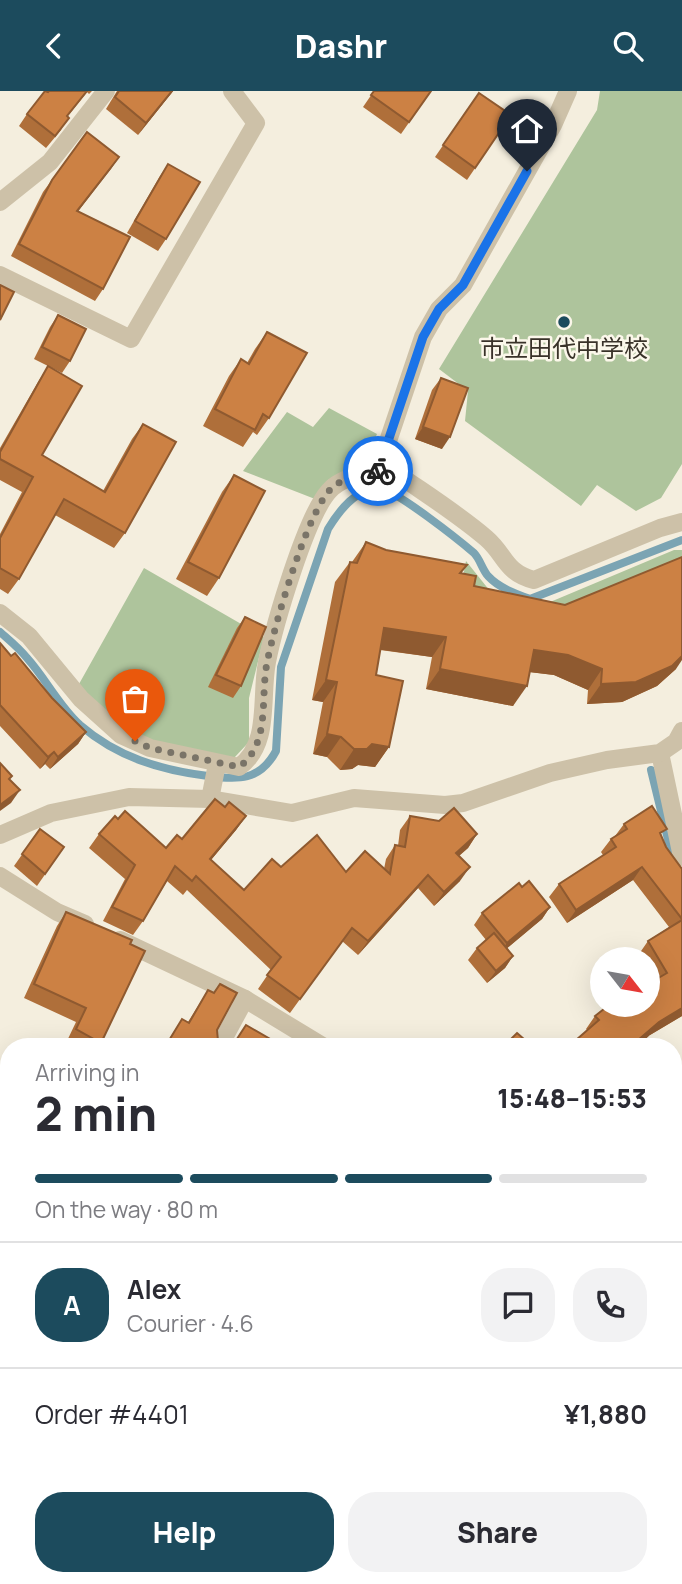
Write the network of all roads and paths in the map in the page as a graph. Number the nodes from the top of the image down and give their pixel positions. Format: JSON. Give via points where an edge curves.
{"nodes":[{"id":1,"x":106,"y":91,"type":"edge"},
{"id":2,"x":232,"y":91,"type":"edge"},
{"id":3,"x":568,"y":91,"type":"edge"},
{"id":4,"x":0,"y":202,"type":"edge"},
{"id":5,"x":0,"y":275,"type":"edge"},
{"id":6,"x":378,"y":471,"type":"junction"},
{"id":7,"x":682,"y":522,"type":"edge"},
{"id":8,"x":0,"y":614,"type":"edge"},
{"id":9,"x":682,"y":731,"type":"edge"},
{"id":10,"x":660,"y":753,"type":"junction"},
{"id":11,"x":216,"y":764,"type":"junction"},
{"id":12,"x":210,"y":799,"type":"junction"},
{"id":13,"x":0,"y":835,"type":"edge"},
{"id":14,"x":682,"y":857,"type":"edge"},
{"id":15,"x":0,"y":876,"type":"edge"},
{"id":16,"x":245,"y":999,"type":"junction"},
{"id":17,"x":224,"y":1038,"type":"edge"},
{"id":18,"x":309,"y":1038,"type":"edge"}],
"edges":[{"from":1,"to":4,"type":"street","via":[[50,162]]},
{"from":2,"to":5,"type":"street","via":[[256,123],[131,339]]},
{"from":3,"to":6,"type":"street","via":[[463,285],[439,309],[423,337]]},
{"from":6,"to":7,"type":"street","via":[[396,473],[489,540],[508,568],[534,580]]},
{"from":6,"to":11,"type":"street","via":[[349,478],[330,489],[314,514],[267,661],[259,745],[239,767]]},
{"from":8,"to":11,"type":"street","via":[[29,636],[81,699],[121,735],[150,748]]},
{"from":9,"to":10,"type":"street","via":[[676,742]]},
{"from":10,"to":12,"type":"street","via":[[550,773],[445,805],[354,798],[292,813]]},
{"from":10,"to":14,"type":"street"},
{"from":11,"to":12,"type":"street"},
{"from":12,"to":13,"type":"street","via":[[129,797],[51,813]]},
{"from":15,"to":16,"type":"street","via":[[57,912]]},
{"from":16,"to":17,"type":"street"},
{"from":16,"to":18,"type":"street"}]}
